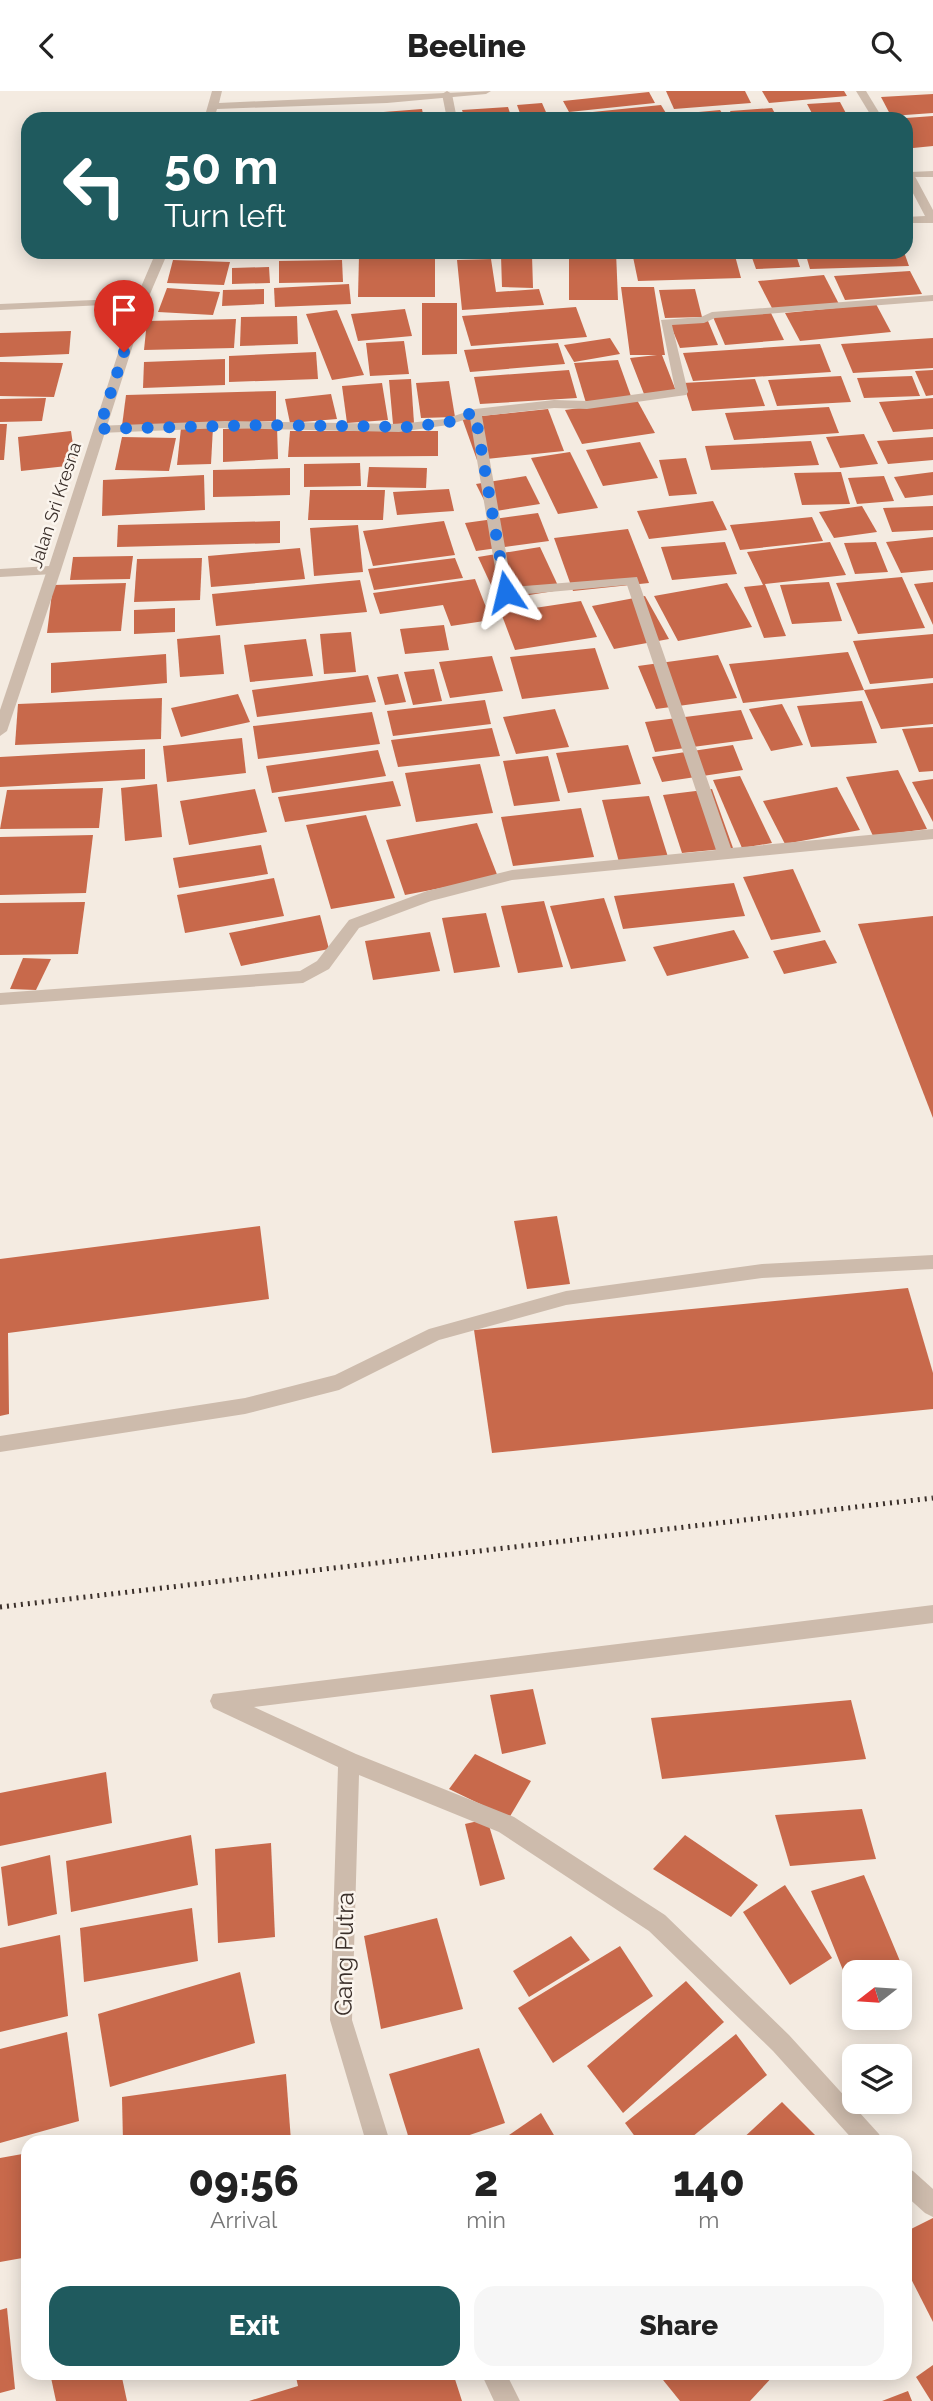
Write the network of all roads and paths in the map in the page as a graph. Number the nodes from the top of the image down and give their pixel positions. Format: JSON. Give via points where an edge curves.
{"nodes":[{"id":1,"x":217,"y":91,"type":"edge"},
{"id":2,"x":486,"y":91,"type":"edge"},
{"id":3,"x":861,"y":91,"type":"edge"},
{"id":4,"x":447,"y":93,"type":"junction"},
{"id":5,"x":214,"y":106,"type":"junction"},
{"id":6,"x":212,"y":112,"type":"edge"},
{"id":7,"x":451,"y":112,"type":"edge"},
{"id":8,"x":874,"y":112,"type":"edge"},
{"id":9,"x":913,"y":172,"type":"edge"},
{"id":10,"x":933,"y":174,"type":"edge"},
{"id":11,"x":913,"y":181,"type":"edge"},
{"id":12,"x":933,"y":219,"type":"edge"},
{"id":13,"x":913,"y":220,"type":"edge"},
{"id":14,"x":159,"y":259,"type":"edge"},
{"id":15,"x":933,"y":298,"type":"edge"},
{"id":16,"x":141,"y":301,"type":"junction"},
{"id":17,"x":0,"y":307,"type":"edge"},
{"id":18,"x":475,"y":413,"type":"junction"},
{"id":19,"x":99,"y":429,"type":"junction"},
{"id":20,"x":54,"y":570,"type":"junction"},
{"id":21,"x":0,"y":573,"type":"edge"},
{"id":22,"x":0,"y":731,"type":"edge"},
{"id":23,"x":933,"y":834,"type":"edge"},
{"id":24,"x":725,"y":854,"type":"junction"},
{"id":25,"x":0,"y":999,"type":"edge"},
{"id":26,"x":933,"y":1262,"type":"edge"},
{"id":27,"x":0,"y":1444,"type":"edge"},
{"id":28,"x":933,"y":1614,"type":"edge"},
{"id":29,"x":349,"y":1761,"type":"junction"},
{"id":30,"x":376,"y":2135,"type":"edge"},
{"id":31,"x":865,"y":2135,"type":"edge"},
{"id":32,"x":912,"y":2186,"type":"edge"},
{"id":33,"x":933,"y":2205,"type":"edge"},
{"id":34,"x":497,"y":2380,"type":"edge"},
{"id":35,"x":508,"y":2401,"type":"edge"}],
"edges":[{"from":1,"to":5,"type":"street"},
{"from":2,"to":4,"type":"street"},
{"from":3,"to":8,"type":"street"},
{"from":4,"to":5,"type":"street","via":[[387,100]]},
{"from":4,"to":7,"type":"street"},
{"from":5,"to":6,"type":"street"},
{"from":9,"to":10,"type":"street"},
{"from":11,"to":12,"type":"street"},
{"from":12,"to":13,"type":"street"},
{"from":14,"to":16,"type":"street","name":"Jalan Sri Kresna"},
{"from":15,"to":18,"type":"street","via":[[712,314],[704,320],[665,322],[682,392]]},
{"from":16,"to":17,"type":"street"},
{"from":16,"to":19,"type":"street","name":"Jalan Sri Kresna"},
{"from":18,"to":19,"type":"street","via":[[412,427]]},
{"from":18,"to":24,"type":"street","via":[[506,592],[632,580]]},
{"from":19,"to":20,"type":"street","name":"Jalan Sri Kresna"},
{"from":20,"to":21,"type":"street"},
{"from":20,"to":22,"type":"street","name":"Jalan Sri Kresna"},
{"from":23,"to":24,"type":"street"},
{"from":24,"to":25,"type":"street","via":[[512,875],[427,897],[354,924],[323,965],[303,977]]},
{"from":26,"to":27,"type":"street","via":[[762,1271],[566,1298],[435,1334],[339,1382],[245,1406]]},
{"from":28,"to":29,"type":"street","via":[[220,1701]]},
{"from":29,"to":30,"type":"street","name":"Gang Putra","via":[[341,2019]]},
{"from":29,"to":31,"type":"street","via":[[506,1824],[657,1923],[780,2043]]},
{"from":32,"to":33,"type":"street"},
{"from":34,"to":35,"type":"street"}]}
